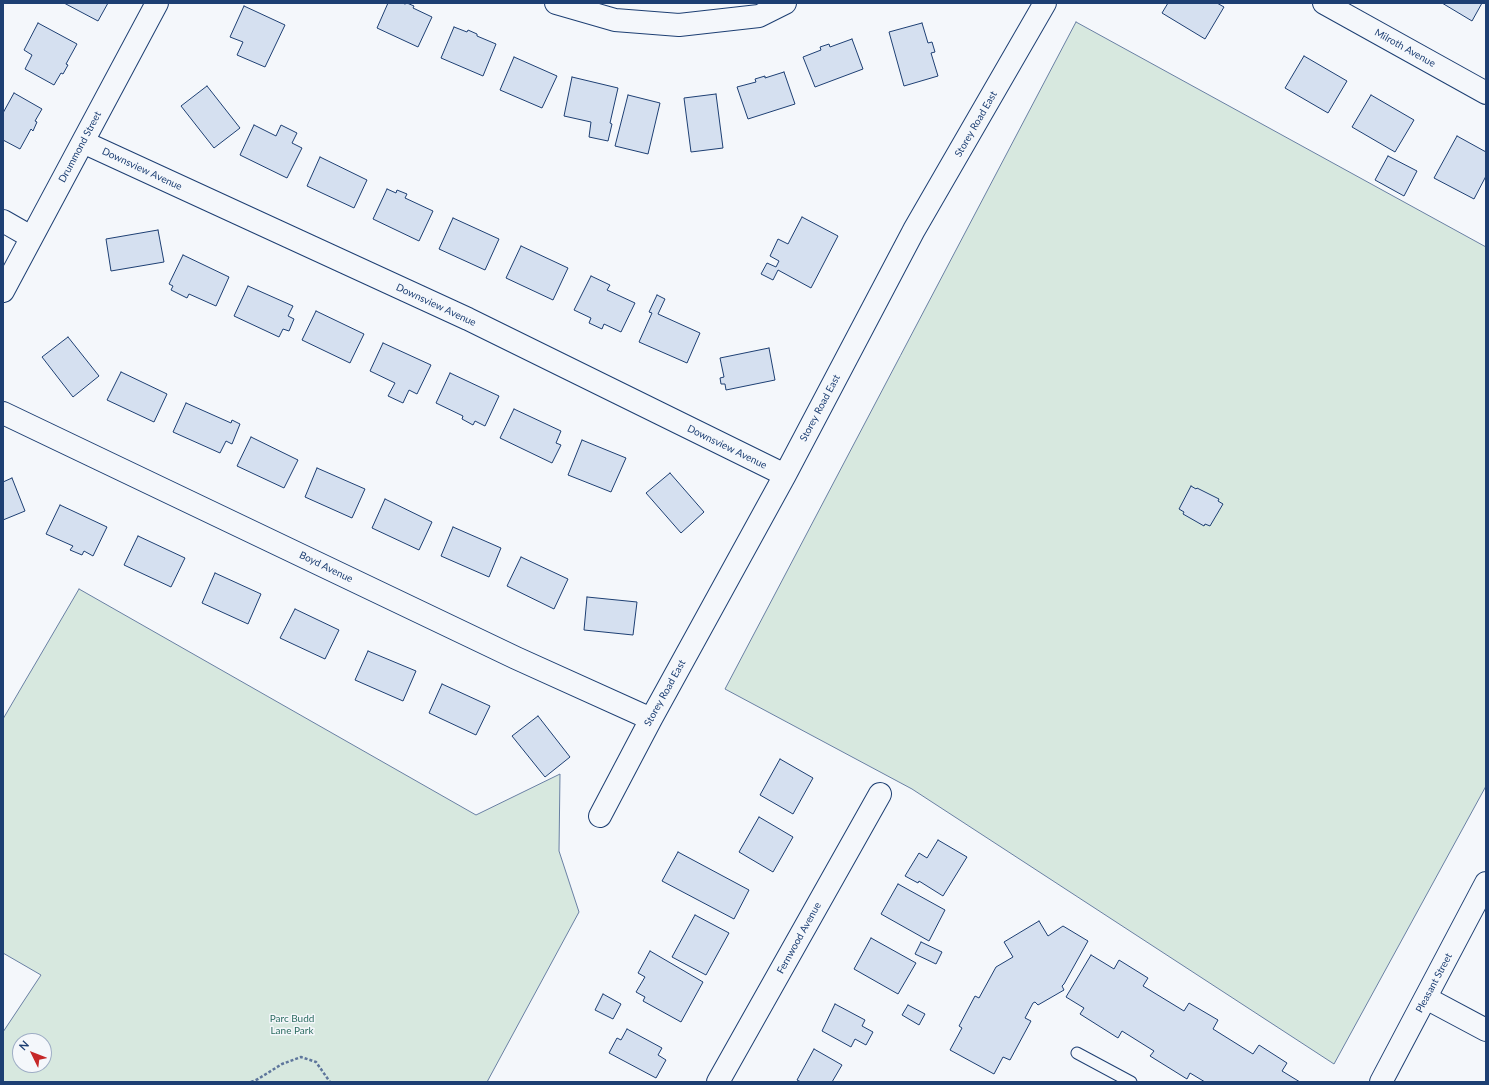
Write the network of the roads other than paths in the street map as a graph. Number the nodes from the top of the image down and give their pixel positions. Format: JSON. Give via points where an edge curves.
{"nodes":[{"id":1,"x":157,"y":3,"type":"edge"},
{"id":2,"x":785,"y":3,"type":"edge"},
{"id":3,"x":1045,"y":3,"type":"edge"},
{"id":4,"x":1324,"y":3,"type":"edge"},
{"id":5,"x":560,"y":4,"type":"edge"},
{"id":6,"x":1486,"y":93,"type":"edge"},
{"id":7,"x":83,"y":142,"type":"junction"},
{"id":8,"x":3,"y":221,"type":"edge"},
{"id":9,"x":31,"y":237,"type":"junction"},
{"id":10,"x":3,"y":291,"type":"edge"},
{"id":11,"x":3,"y":413,"type":"edge"},
{"id":12,"x":785,"y":475,"type":"junction"},
{"id":13,"x":651,"y":719,"type":"junction"},
{"id":14,"x":880,"y":794,"type":"dead end"},
{"id":15,"x":600,"y":816,"type":"dead end"},
{"id":16,"x":1486,"y":883,"type":"edge"},
{"id":17,"x":1426,"y":998,"type":"junction"},
{"id":18,"x":1486,"y":1030,"type":"edge"},
{"id":19,"x":1077,"y":1053,"type":"dead end"},
{"id":20,"x":718,"y":1082,"type":"edge"},
{"id":21,"x":1132,"y":1082,"type":"edge"},
{"id":22,"x":1381,"y":1082,"type":"edge"}],
"edges":[{"from":1,"to":7,"type":"street","name":"Drummond Street"},
{"from":2,"to":5,"type":"street","via":[[759,16],[680,24],[615,20]]},
{"from":3,"to":12,"type":"street","name":"Storey Road East","via":[[914,230]]},
{"from":4,"to":6,"type":"street","name":"Milroth Avenue"},
{"from":7,"to":9,"type":"street","name":"Drummond Street"},
{"from":7,"to":12,"type":"street","name":"Downsview Avenue","via":[[468,319]]},
{"from":8,"to":9,"type":"street"},
{"from":9,"to":10,"type":"street","name":"Drummond Street"},
{"from":11,"to":13,"type":"street","name":"Boyd Avenue","via":[[509,655]]},
{"from":12,"to":13,"type":"street","name":"Storey Road East"},
{"from":13,"to":15,"type":"street","name":"Storey Road East"},
{"from":14,"to":20,"type":"street","name":"Fernwood Avenue"},
{"from":16,"to":17,"type":"street","name":"Pleasant Street"},
{"from":17,"to":18,"type":"street"},
{"from":17,"to":22,"type":"street","name":"Pleasant Street"},
{"from":19,"to":21,"type":"lane"}]}
